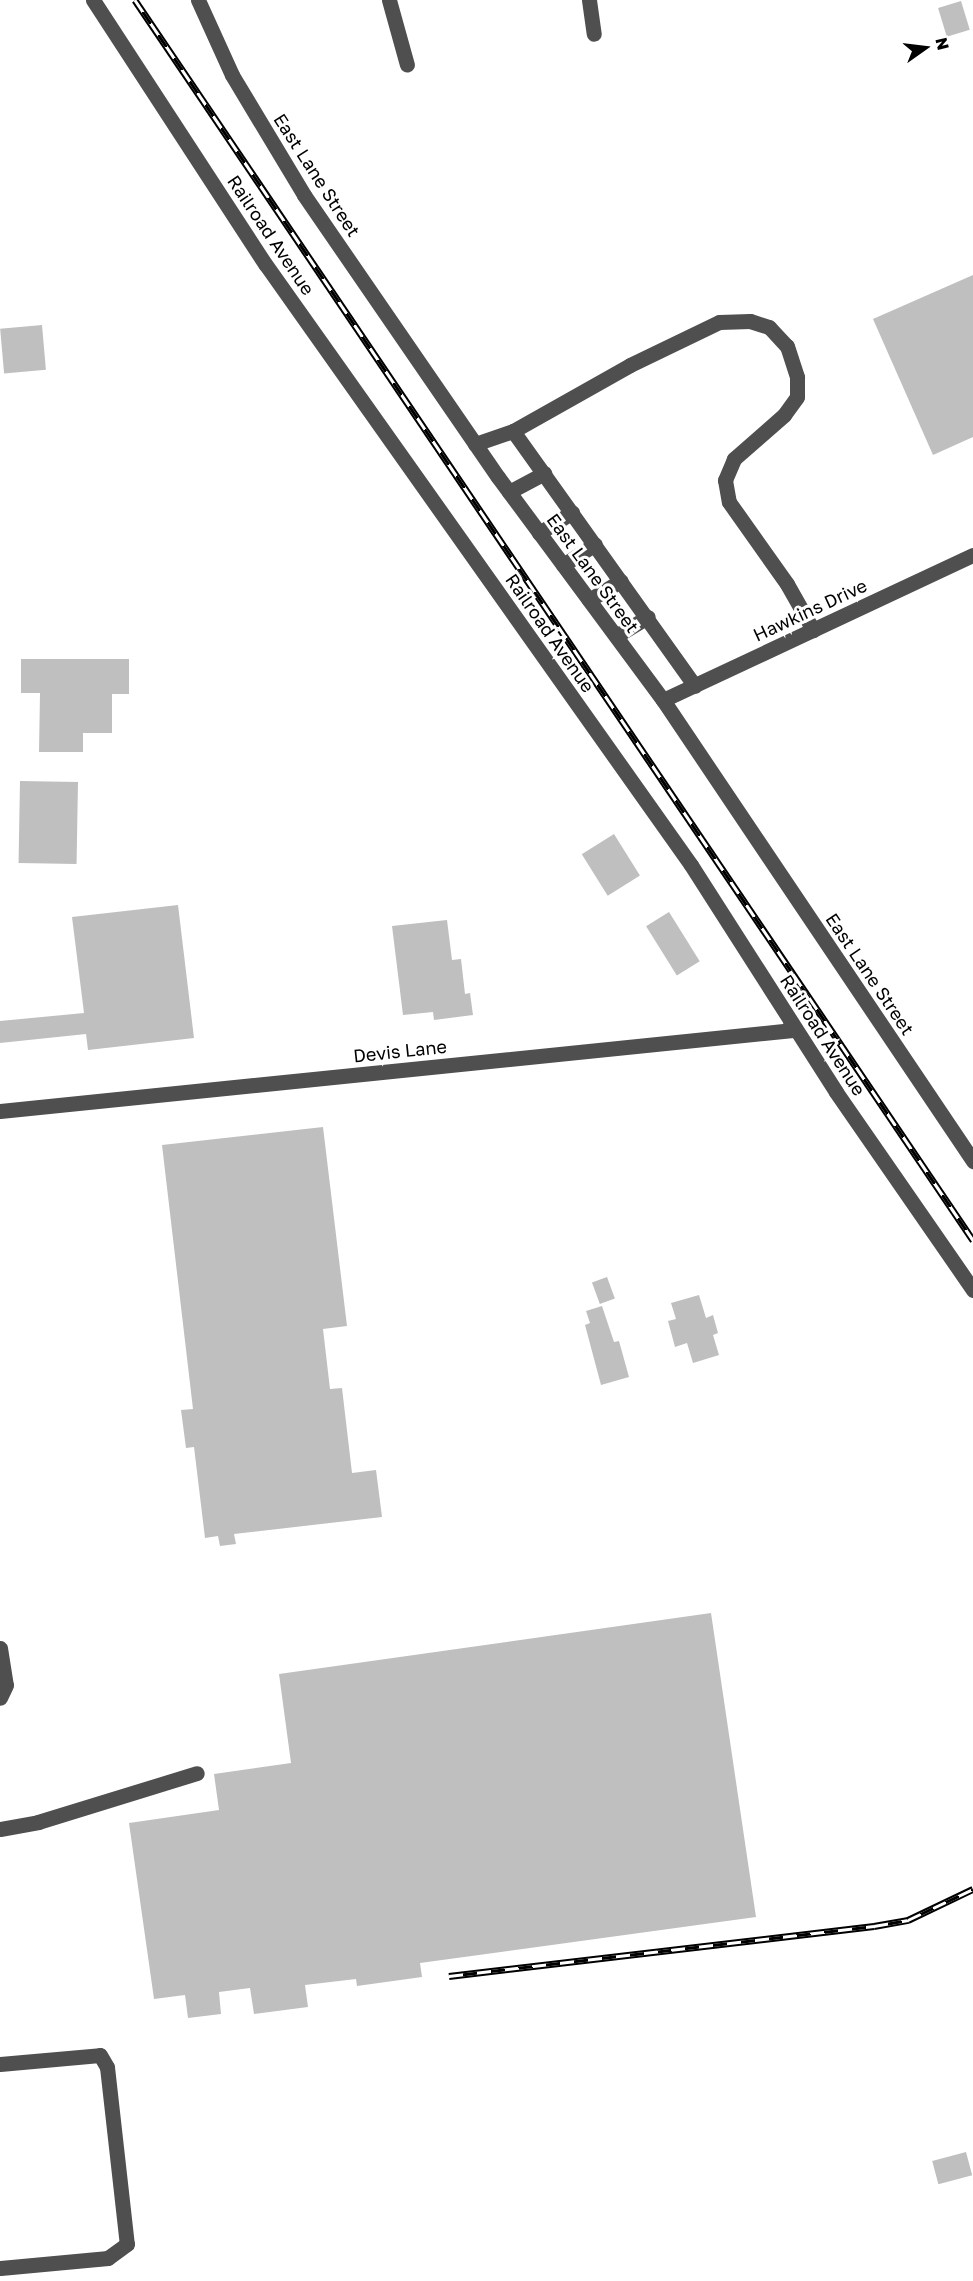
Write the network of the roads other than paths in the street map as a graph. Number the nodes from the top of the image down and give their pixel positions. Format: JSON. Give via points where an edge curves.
{"nodes":[{"id":1,"x":93,"y":0,"type":"edge"},
{"id":2,"x":198,"y":0,"type":"edge"},
{"id":3,"x":389,"y":0,"type":"edge"},
{"id":4,"x":588,"y":0,"type":"edge"},
{"id":5,"x":594,"y":34,"type":"dead end"},
{"id":6,"x":407,"y":65,"type":"dead end"},
{"id":7,"x":513,"y":431,"type":"junction"},
{"id":8,"x":475,"y":444,"type":"junction"},
{"id":9,"x":544,"y":473,"type":"junction"},
{"id":10,"x":509,"y":492,"type":"junction"},
{"id":11,"x":572,"y":512,"type":"junction"},
{"id":12,"x":539,"y":533,"type":"junction"},
{"id":13,"x":595,"y":544,"type":"junction"},
{"id":14,"x":973,"y":555,"type":"edge"},
{"id":15,"x":563,"y":565,"type":"junction"},
{"id":16,"x":621,"y":581,"type":"junction"},
{"id":17,"x":589,"y":600,"type":"junction"},
{"id":18,"x":648,"y":617,"type":"junction"},
{"id":19,"x":813,"y":630,"type":"junction"},
{"id":20,"x":616,"y":636,"type":"junction"},
{"id":21,"x":694,"y":686,"type":"junction"},
{"id":22,"x":663,"y":700,"type":"junction"},
{"id":23,"x":789,"y":1021,"type":"junction"},
{"id":24,"x":0,"y":1111,"type":"edge"},
{"id":25,"x":973,"y":1161,"type":"edge"},
{"id":26,"x":973,"y":1290,"type":"edge"},
{"id":27,"x":0,"y":1648,"type":"edge"},
{"id":28,"x":0,"y":1698,"type":"edge"},
{"id":29,"x":196,"y":1773,"type":"dead end"},
{"id":30,"x":0,"y":1829,"type":"edge"},
{"id":31,"x":0,"y":2064,"type":"edge"},
{"id":32,"x":0,"y":2268,"type":"edge"}],
"edges":[{"from":1,"to":23,"type":"street","name":"Railroad Avenue","via":[[266,265],[691,865]]},
{"from":2,"to":8,"type":"street","name":"East Lane Street","via":[[232,75],[304,195]]},
{"from":3,"to":6,"type":"street"},
{"from":4,"to":5,"type":"street"},
{"from":7,"to":8,"type":"street"},
{"from":7,"to":9,"type":"street"},
{"from":7,"to":19,"type":"street","via":[[630,365],[719,322],[750,321],[769,327],[787,346],[797,377],[797,397],[784,415],[734,459],[725,480],[729,502],[787,584]]},
{"from":8,"to":10,"type":"street","name":"East Lane Street"},
{"from":9,"to":10,"type":"street"},
{"from":9,"to":11,"type":"street"},
{"from":10,"to":12,"type":"street","name":"East Lane Street"},
{"from":11,"to":12,"type":"street"},
{"from":11,"to":13,"type":"street"},
{"from":12,"to":15,"type":"street","name":"East Lane Street"},
{"from":13,"to":15,"type":"street"},
{"from":13,"to":16,"type":"street"},
{"from":14,"to":19,"type":"street","name":"Hawkins Drive"},
{"from":15,"to":17,"type":"street","name":"East Lane Street"},
{"from":16,"to":17,"type":"street"},
{"from":16,"to":18,"type":"street"},
{"from":17,"to":20,"type":"street","name":"East Lane Street"},
{"from":18,"to":20,"type":"street"},
{"from":18,"to":21,"type":"street"},
{"from":19,"to":21,"type":"street","name":"Hawkins Drive"},
{"from":20,"to":22,"type":"street","name":"East Lane Street"},
{"from":21,"to":22,"type":"street","name":"Hawkins Drive"},
{"from":22,"to":25,"type":"street","name":"East Lane Street"},
{"from":23,"to":24,"type":"street","name":"Devis Lane","via":[[793,1030]]},
{"from":23,"to":26,"type":"street","name":"Railroad Avenue"},
{"from":27,"to":28,"type":"street","via":[[6,1685]]},
{"from":29,"to":30,"type":"street","via":[[38,1822]]},
{"from":31,"to":32,"type":"street","via":[[100,2055],[107,2067],[127,2244],[108,2258]]}]}
